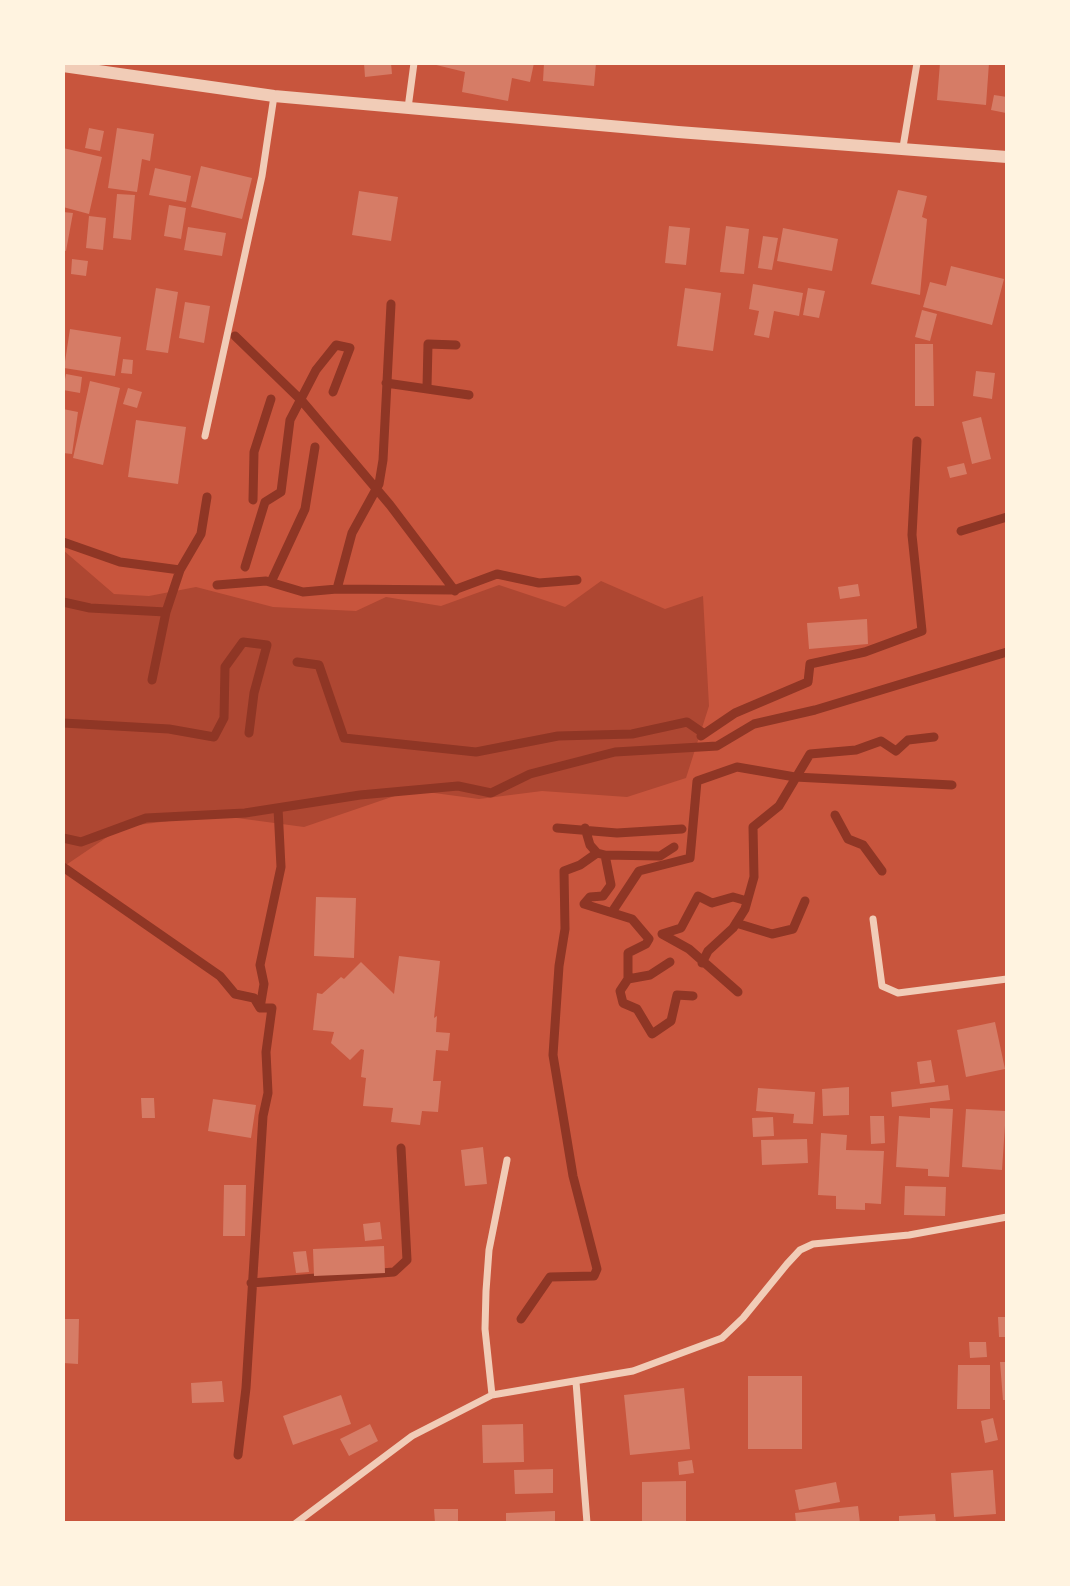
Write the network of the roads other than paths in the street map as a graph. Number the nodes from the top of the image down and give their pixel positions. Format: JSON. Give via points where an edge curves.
{"nodes":[{"id":1,"x":414,"y":63,"type":"edge"},
{"id":2,"x":917,"y":63,"type":"edge"},
{"id":3,"x":63,"y":66,"type":"edge"},
{"id":4,"x":274,"y":96,"type":"junction"},
{"id":5,"x":408,"y":108,"type":"junction"},
{"id":6,"x":903,"y":148,"type":"junction"},
{"id":7,"x":1007,"y":157,"type":"edge"},
{"id":8,"x":205,"y":436,"type":"dead end"},
{"id":9,"x":873,"y":919,"type":"dead end"},
{"id":10,"x":1007,"y":979,"type":"edge"},
{"id":11,"x":507,"y":1160,"type":"dead end"},
{"id":12,"x":1007,"y":1217,"type":"edge"},
{"id":13,"x":576,"y":1382,"type":"junction"},
{"id":14,"x":492,"y":1395,"type":"junction"},
{"id":15,"x":296,"y":1523,"type":"edge"},
{"id":16,"x":587,"y":1523,"type":"edge"}],
"edges":[{"from":1,"to":5,"type":"street"},
{"from":2,"to":6,"type":"street"},
{"from":3,"to":4,"type":"street"},
{"from":4,"to":5,"type":"street"},
{"from":4,"to":8,"type":"street","via":[[262,176]]},
{"from":5,"to":6,"type":"street"},
{"from":6,"to":7,"type":"street"},
{"from":9,"to":10,"type":"street","via":[[882,986],[898,993]]},
{"from":11,"to":14,"type":"street","via":[[489,1250],[486,1292]]},
{"from":12,"to":13,"type":"street","via":[[909,1235],[813,1244],[800,1250],[722,1338],[633,1371]]},
{"from":13,"to":14,"type":"street"},
{"from":13,"to":16,"type":"street"},
{"from":14,"to":15,"type":"street","via":[[412,1436]]}]}
